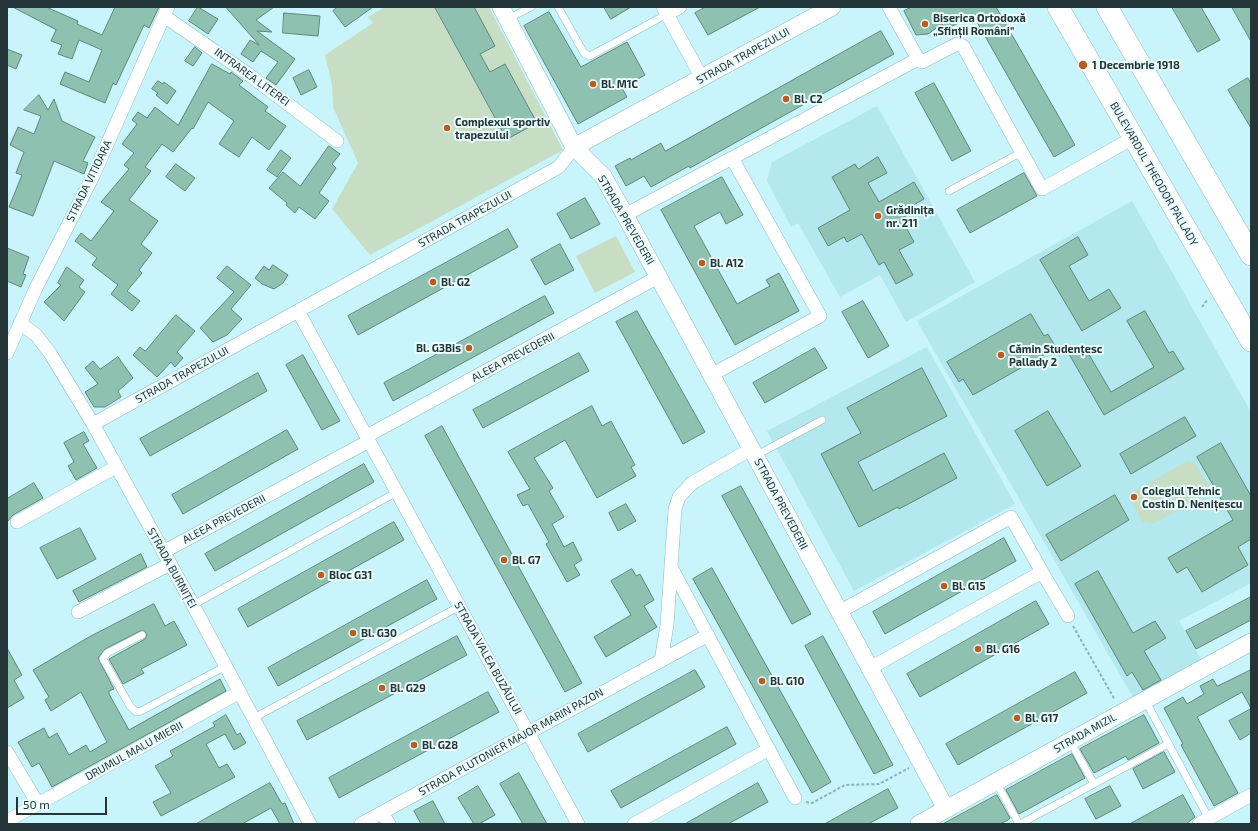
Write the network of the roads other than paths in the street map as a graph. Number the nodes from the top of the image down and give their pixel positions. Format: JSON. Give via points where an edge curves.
{"nodes":[{"id":1,"x":531,"y":7,"type":"edge"},
{"id":2,"x":558,"y":7,"type":"edge"},
{"id":3,"x":680,"y":7,"type":"edge"},
{"id":4,"x":832,"y":7,"type":"edge"},
{"id":5,"x":889,"y":7,"type":"edge"},
{"id":6,"x":1058,"y":7,"type":"edge"},
{"id":7,"x":1107,"y":7,"type":"edge"},
{"id":8,"x":166,"y":11,"type":"edge"},
{"id":9,"x":665,"y":11,"type":"edge"},
{"id":10,"x":504,"y":13,"type":"edge"},
{"id":11,"x":918,"y":59,"type":"junction"},
{"id":12,"x":702,"y":78,"type":"junction"},
{"id":13,"x":1133,"y":138,"type":"junction"},
{"id":14,"x":337,"y":141,"type":"dead end"},
{"id":15,"x":574,"y":147,"type":"junction"},
{"id":16,"x":1022,"y":152,"type":"junction"},
{"id":17,"x":732,"y":158,"type":"junction"},
{"id":18,"x":949,"y":191,"type":"dead end"},
{"id":19,"x":625,"y":215,"type":"junction"},
{"id":20,"x":1251,"y":255,"type":"edge"},
{"id":21,"x":658,"y":277,"type":"junction"},
{"id":22,"x":298,"y":311,"type":"junction"},
{"id":23,"x":20,"y":323,"type":"junction"},
{"id":24,"x":1251,"y":341,"type":"edge"},
{"id":25,"x":7,"y":353,"type":"edge"},
{"id":26,"x":711,"y":375,"type":"junction"},
{"id":27,"x":822,"y":420,"type":"dead end"},
{"id":28,"x":93,"y":424,"type":"junction"},
{"id":29,"x":368,"y":438,"type":"junction"},
{"id":30,"x":753,"y":453,"type":"junction"},
{"id":31,"x":116,"y":467,"type":"junction"},
{"id":32,"x":398,"y":492,"type":"junction"},
{"id":33,"x":17,"y":522,"type":"dead end"},
{"id":34,"x":163,"y":552,"type":"junction"},
{"id":35,"x":170,"y":564,"type":"junction"},
{"id":36,"x":671,"y":567,"type":"junction"},
{"id":37,"x":1042,"y":572,"type":"junction"},
{"id":38,"x":193,"y":605,"type":"junction"},
{"id":39,"x":460,"y":606,"type":"junction"},
{"id":40,"x":78,"y":612,"type":"dead end"},
{"id":41,"x":839,"y":612,"type":"junction"},
{"id":42,"x":1068,"y":616,"type":"road end"},
{"id":43,"x":142,"y":635,"type":"dead end"},
{"id":44,"x":708,"y":635,"type":"junction"},
{"id":45,"x":1251,"y":642,"type":"edge"},
{"id":46,"x":661,"y":661,"type":"junction"},
{"id":47,"x":226,"y":666,"type":"junction"},
{"id":48,"x":870,"y":668,"type":"junction"},
{"id":49,"x":240,"y":692,"type":"junction"},
{"id":50,"x":1145,"y":700,"type":"junction"},
{"id":51,"x":254,"y":718,"type":"junction"},
{"id":52,"x":528,"y":733,"type":"junction"},
{"id":53,"x":1070,"y":741,"type":"junction"},
{"id":54,"x":1168,"y":744,"type":"junction"},
{"id":55,"x":769,"y":749,"type":"junction"},
{"id":56,"x":7,"y":752,"type":"edge"},
{"id":57,"x":996,"y":782,"type":"junction"},
{"id":58,"x":1094,"y":784,"type":"junction"},
{"id":59,"x":1251,"y":795,"type":"edge"},
{"id":60,"x":795,"y":798,"type":"road end"},
{"id":61,"x":38,"y":804,"type":"junction"},
{"id":62,"x":946,"y":809,"type":"junction"},
{"id":63,"x":385,"y":818,"type":"edge"},
{"id":64,"x":7,"y":821,"type":"edge"},
{"id":65,"x":1204,"y":821,"type":"edge"},
{"id":66,"x":310,"y":824,"type":"edge"},
{"id":67,"x":361,"y":824,"type":"edge"},
{"id":68,"x":578,"y":824,"type":"edge"},
{"id":69,"x":634,"y":824,"type":"edge"},
{"id":70,"x":919,"y":824,"type":"edge"},
{"id":71,"x":1020,"y":824,"type":"edge"}],
"edges":[{"from":1,"to":10,"type":"lane"},
{"from":2,"to":9,"type":"lane","via":[[584,53],[590,56]]},
{"from":3,"to":9,"type":"street"},
{"from":4,"to":12,"type":"street","name":"STRADA TRAPEZULUI"},
{"from":5,"to":11,"type":"street"},
{"from":6,"to":13,"type":"main road","name":"BULEVARDUL THEODOR PALLADY"},
{"from":7,"to":20,"type":"main road"},
{"from":8,"to":14,"type":"street","name":"INTRAREA LITEREI"},
{"from":8,"to":23,"type":"street","name":"STRADA VITIOARA","via":[[93,176]]},
{"from":9,"to":12,"type":"street"},
{"from":10,"to":15,"type":"street","name":"STRADA PREVEDERII"},
{"from":11,"to":16,"type":"street","via":[[926,61],[957,44],[963,46]]},
{"from":11,"to":17,"type":"street"},
{"from":12,"to":15,"type":"street","name":"STRADA TRAPEZULUI"},
{"from":13,"to":16,"type":"street","via":[[1042,189]]},
{"from":13,"to":24,"type":"main road","name":"BULEVARDUL THEODOR PALLADY"},
{"from":15,"to":19,"type":"street","name":"STRADA PREVEDERII","via":[[603,176]]},
{"from":15,"to":22,"type":"street","name":"STRADA TRAPEZULUI","via":[[559,167]]},
{"from":16,"to":18,"type":"lane"},
{"from":17,"to":19,"type":"street"},
{"from":17,"to":26,"type":"street","via":[[820,316]]},
{"from":19,"to":21,"type":"street","name":"STRADA PREVEDERII"},
{"from":21,"to":26,"type":"street","name":"STRADA PREVEDERII"},
{"from":21,"to":29,"type":"street","name":"ALEEA PREVEDERII"},
{"from":22,"to":28,"type":"street","name":"STRADA TRAPEZULUI"},
{"from":22,"to":29,"type":"street","name":"STRADA VALEA BUZĂULUI"},
{"from":23,"to":25,"type":"street","name":"STRADA VITIOARA"},
{"from":23,"to":28,"type":"street","name":"STRADA BURNIȚEI","via":[[36,335],[50,353]]},
{"from":26,"to":30,"type":"street","name":"STRADA PREVEDERII"},
{"from":27,"to":30,"type":"lane"},
{"from":28,"to":31,"type":"street","name":"STRADA BURNIȚEI"},
{"from":29,"to":32,"type":"street","name":"STRADA VALEA BUZĂULUI"},
{"from":29,"to":34,"type":"street","name":"ALEEA PREVEDERII"},
{"from":30,"to":36,"type":"street","via":[[692,483],[684,490],[675,509]]},
{"from":30,"to":41,"type":"street","name":"STRADA PREVEDERII"},
{"from":31,"to":33,"type":"street"},
{"from":31,"to":34,"type":"street","name":"STRADA BURNIȚEI"},
{"from":32,"to":38,"type":"lane"},
{"from":32,"to":39,"type":"street","name":"STRADA VALEA BUZĂULUI"},
{"from":34,"to":35,"type":"street","name":"STRADA BURNIȚEI"},
{"from":35,"to":38,"type":"street","name":"STRADA BURNIȚEI"},
{"from":35,"to":40,"type":"street"},
{"from":36,"to":44,"type":"street"},
{"from":36,"to":46,"type":"street","via":[[667,625]]},
{"from":37,"to":41,"type":"street","via":[[1011,517]]},
{"from":37,"to":42,"type":"street"},
{"from":37,"to":48,"type":"street"},
{"from":38,"to":47,"type":"street","name":"STRADA BURNIȚEI"},
{"from":39,"to":51,"type":"lane"},
{"from":39,"to":52,"type":"street","name":"STRADA VALEA BUZĂULUI"},
{"from":41,"to":48,"type":"street","name":"STRADA PREVEDERII"},
{"from":43,"to":47,"type":"lane","via":[[107,653],[104,659],[130,706],[136,712]]},
{"from":44,"to":46,"type":"street","name":"STRADA PLUTONIER MAJOR MARIN PAZON"},
{"from":44,"to":55,"type":"street"},
{"from":45,"to":50,"type":"street","name":"STRADA MIZIL"},
{"from":46,"to":52,"type":"street","name":"STRADA PLUTONIER MAJOR MARIN PAZON"},
{"from":47,"to":49,"type":"street","name":"STRADA BURNIȚEI"},
{"from":48,"to":62,"type":"street","name":"STRADA PREVEDERII"},
{"from":49,"to":51,"type":"street","name":"STRADA BURNIȚEI"},
{"from":49,"to":61,"type":"street","name":"DRUMUL MALU MIERII"},
{"from":50,"to":53,"type":"street","name":"STRADA MIZIL"},
{"from":50,"to":54,"type":"lane"},
{"from":51,"to":66,"type":"street","name":"STRADA BURNIȚEI"},
{"from":52,"to":63,"type":"street","name":"STRADA PLUTONIER MAJOR MARIN PAZON"},
{"from":52,"to":68,"type":"street","name":"STRADA VALEA BUZĂULUI"},
{"from":53,"to":57,"type":"street","name":"STRADA MIZIL"},
{"from":53,"to":58,"type":"lane"},
{"from":54,"to":58,"type":"lane"},
{"from":54,"to":65,"type":"lane"},
{"from":55,"to":60,"type":"street"},
{"from":55,"to":69,"type":"street"},
{"from":56,"to":61,"type":"street"},
{"from":57,"to":62,"type":"street","name":"STRADA MIZIL"},
{"from":57,"to":71,"type":"lane"},
{"from":58,"to":71,"type":"lane"},
{"from":59,"to":65,"type":"street"},
{"from":61,"to":64,"type":"street","name":"DRUMUL MALU MIERII"},
{"from":62,"to":70,"type":"street","name":"STRADA MIZIL"},
{"from":63,"to":67,"type":"street","name":"STRADA PLUTONIER MAJOR MARIN PAZON"}]}
